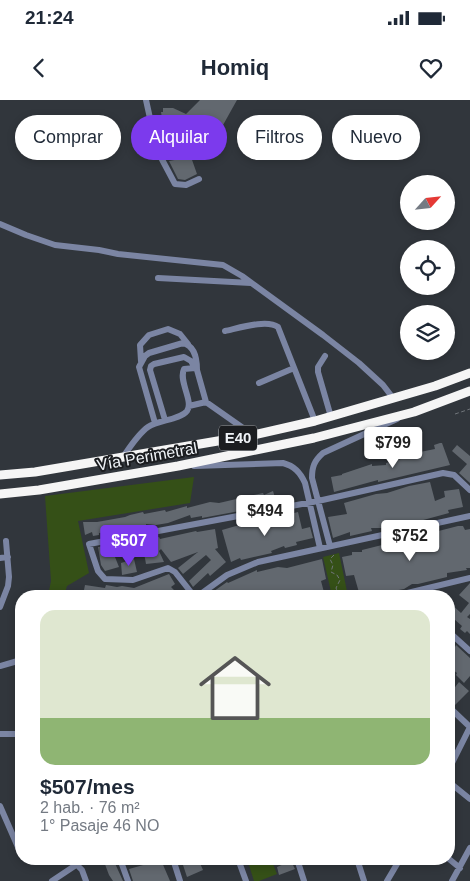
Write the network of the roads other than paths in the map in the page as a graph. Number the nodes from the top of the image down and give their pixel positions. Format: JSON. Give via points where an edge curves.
{"nodes":[{"id":1,"x":146,"y":100,"type":"edge"},
{"id":2,"x":199,"y":179,"type":"dead end"},
{"id":3,"x":0,"y":224,"type":"edge"},
{"id":4,"x":158,"y":278,"type":"dead end"},
{"id":5,"x":251,"y":283,"type":"junction"},
{"id":6,"x":225,"y":331,"type":"dead end"},
{"id":7,"x":189,"y":345,"type":"junction"},
{"id":8,"x":325,"y":356,"type":"dead end"},
{"id":9,"x":141,"y":360,"type":"junction"},
{"id":10,"x":294,"y":368,"type":"junction"},
{"id":11,"x":196,"y":369,"type":"junction"},
{"id":12,"x":470,"y":373,"type":"edge"},
{"id":13,"x":259,"y":383,"type":"dead end"},
{"id":14,"x":470,"y":391,"type":"edge"},
{"id":15,"x":393,"y":398,"type":"junction"},
{"id":16,"x":206,"y":402,"type":"junction"},
{"id":17,"x":189,"y":406,"type":"junction"},
{"id":18,"x":414,"y":412,"type":"junction"},
{"id":19,"x":331,"y":417,"type":"junction"},
{"id":20,"x":164,"y":420,"type":"junction"},
{"id":21,"x":315,"y":422,"type":"junction"},
{"id":22,"x":156,"y":423,"type":"junction"},
{"id":23,"x":253,"y":435,"type":"junction"},
{"id":24,"x":123,"y":457,"type":"junction"},
{"id":25,"x":317,"y":458,"type":"junction"},
{"id":26,"x":178,"y":466,"type":"junction"},
{"id":27,"x":292,"y":467,"type":"junction"},
{"id":28,"x":0,"y":475,"type":"edge"},
{"id":29,"x":470,"y":490,"type":"edge"},
{"id":30,"x":0,"y":494,"type":"edge"},
{"id":31,"x":318,"y":501,"type":"junction"},
{"id":32,"x":309,"y":502,"type":"junction"},
{"id":33,"x":470,"y":516,"type":"edge"},
{"id":34,"x":6,"y":541,"type":"dead end"},
{"id":35,"x":330,"y":546,"type":"junction"},
{"id":36,"x":320,"y":548,"type":"junction"},
{"id":37,"x":8,"y":557,"type":"junction"},
{"id":38,"x":0,"y":558,"type":"edge"},
{"id":39,"x":470,"y":578,"type":"edge"},
{"id":40,"x":189,"y":590,"type":"edge"},
{"id":41,"x":206,"y":590,"type":"edge"},
{"id":42,"x":425,"y":590,"type":"edge"},
{"id":43,"x":0,"y":607,"type":"edge"},
{"id":44,"x":455,"y":637,"type":"edge"},
{"id":45,"x":470,"y":651,"type":"edge"},
{"id":46,"x":15,"y":662,"type":"edge"},
{"id":47,"x":0,"y":666,"type":"edge"},
{"id":48,"x":455,"y":713,"type":"edge"},
{"id":49,"x":470,"y":727,"type":"edge"},
{"id":50,"x":0,"y":734,"type":"edge"},
{"id":51,"x":15,"y":734,"type":"edge"},
{"id":52,"x":455,"y":757,"type":"edge"},
{"id":53,"x":455,"y":787,"type":"edge"},
{"id":54,"x":470,"y":799,"type":"edge"},
{"id":55,"x":0,"y":806,"type":"edge"},
{"id":56,"x":15,"y":840,"type":"edge"},
{"id":57,"x":470,"y":848,"type":"edge"},
{"id":58,"x":455,"y":864,"type":"edge"},
{"id":59,"x":76,"y":865,"type":"joint"},
{"id":60,"x":122,"y":865,"type":"edge"},
{"id":61,"x":174,"y":865,"type":"edge"},
{"id":62,"x":240,"y":865,"type":"edge"},
{"id":63,"x":299,"y":865,"type":"edge"},
{"id":64,"x":359,"y":865,"type":"edge"},
{"id":65,"x":396,"y":865,"type":"edge"},
{"id":66,"x":460,"y":868,"type":"junction"},
{"id":67,"x":52,"y":881,"type":"edge"},
{"id":68,"x":86,"y":881,"type":"edge"},
{"id":69,"x":128,"y":881,"type":"edge"},
{"id":70,"x":180,"y":881,"type":"edge"},
{"id":71,"x":246,"y":881,"type":"edge"},
{"id":72,"x":304,"y":881,"type":"edge"},
{"id":73,"x":364,"y":881,"type":"edge"},
{"id":74,"x":386,"y":881,"type":"edge"},
{"id":75,"x":452,"y":881,"type":"edge"}],
"edges":[{"from":1,"to":2,"type":"street","via":[[157,150],[175,184],[186,185]]},
{"from":3,"to":5,"type":"street","via":[[55,245],[222,265]]},
{"from":4,"to":5,"type":"street"},
{"from":5,"to":15,"type":"street","via":[[359,363]]},
{"from":6,"to":10,"type":"street","via":[[273,323],[278,327]]},
{"from":7,"to":9,"type":"street","via":[[183,343],[149,353]]},
{"from":7,"to":9,"type":"street","via":[[180,334],[168,329],[159,331],[149,335],[140,345]]},
{"from":7,"to":11,"type":"street","via":[[197,360]]},
{"from":8,"to":19,"type":"street","via":[[318,372]]},
{"from":9,"to":22,"type":"street","via":[[139,367]]},
{"from":10,"to":13,"type":"street"},
{"from":10,"to":21,"type":"street"},
{"from":11,"to":16,"type":"street"},
{"from":11,"to":17,"type":"street","via":[[184,369],[182,372]]},
{"from":11,"to":20,"type":"street","via":[[184,357],[151,366]]},
{"from":12,"to":15,"type":"highway","name":"Vía Perimetral","number":"E40"},
{"from":14,"to":18,"type":"highway","name":"Vía Perimetral","number":"E40"},
{"from":15,"to":19,"type":"highway","name":"Vía Perimetral","number":"E40"},
{"from":16,"to":17,"type":"street"},
{"from":16,"to":23,"type":"street"},
{"from":17,"to":20,"type":"street","via":[[183,415]]},
{"from":18,"to":25,"type":"street"},
{"from":18,"to":26,"type":"highway","name":"Vía Perimetral","number":"E40","via":[[314,438]]},
{"from":19,"to":21,"type":"highway","name":"Vía Perimetral","number":"E40"},
{"from":20,"to":22,"type":"street"},
{"from":21,"to":23,"type":"highway","name":"Vía Perimetral","number":"E40"},
{"from":22,"to":24,"type":"street","via":[[144,431]]},
{"from":23,"to":24,"type":"highway","name":"Vía Perimetral","number":"E40"},
{"from":24,"to":28,"type":"highway","name":"Vía Perimetral","number":"E40"},
{"from":25,"to":27,"type":"street","via":[[305,470]]},
{"from":25,"to":31,"type":"street","via":[[312,473]]},
{"from":26,"to":27,"type":"street","via":[[283,463]]},
{"from":26,"to":30,"type":"highway","name":"Vía Perimetral","number":"E40"},
{"from":27,"to":32,"type":"street","via":[[304,480]]},
{"from":29,"to":31,"type":"street","via":[[454,475],[443,473]]},
{"from":31,"to":32,"type":"street"},
{"from":31,"to":35,"type":"street"},
{"from":32,"to":36,"type":"street"},
{"from":32,"to":40,"type":"street","via":[[89,544],[98,571],[105,579],[133,580],[165,568],[175,572]]},
{"from":33,"to":35,"type":"street"},
{"from":34,"to":37,"type":"street"},
{"from":35,"to":36,"type":"street"},
{"from":36,"to":41,"type":"street","via":[[258,562],[227,575]]},
{"from":37,"to":38,"type":"street"},
{"from":37,"to":43,"type":"street","via":[[8,586]]},
{"from":39,"to":42,"type":"street"},
{"from":44,"to":45,"type":"street"},
{"from":46,"to":47,"type":"street"},
{"from":48,"to":49,"type":"street"},
{"from":49,"to":52,"type":"street"},
{"from":50,"to":51,"type":"street"},
{"from":53,"to":54,"type":"street"},
{"from":55,"to":56,"type":"street"},
{"from":57,"to":66,"type":"street"},
{"from":58,"to":66,"type":"street"},
{"from":59,"to":67,"type":"street"},
{"from":59,"to":68,"type":"street"},
{"from":60,"to":69,"type":"street"},
{"from":61,"to":70,"type":"street"},
{"from":62,"to":71,"type":"street"},
{"from":63,"to":72,"type":"street"},
{"from":64,"to":73,"type":"street"},
{"from":65,"to":74,"type":"street"},
{"from":66,"to":75,"type":"street"}]}
